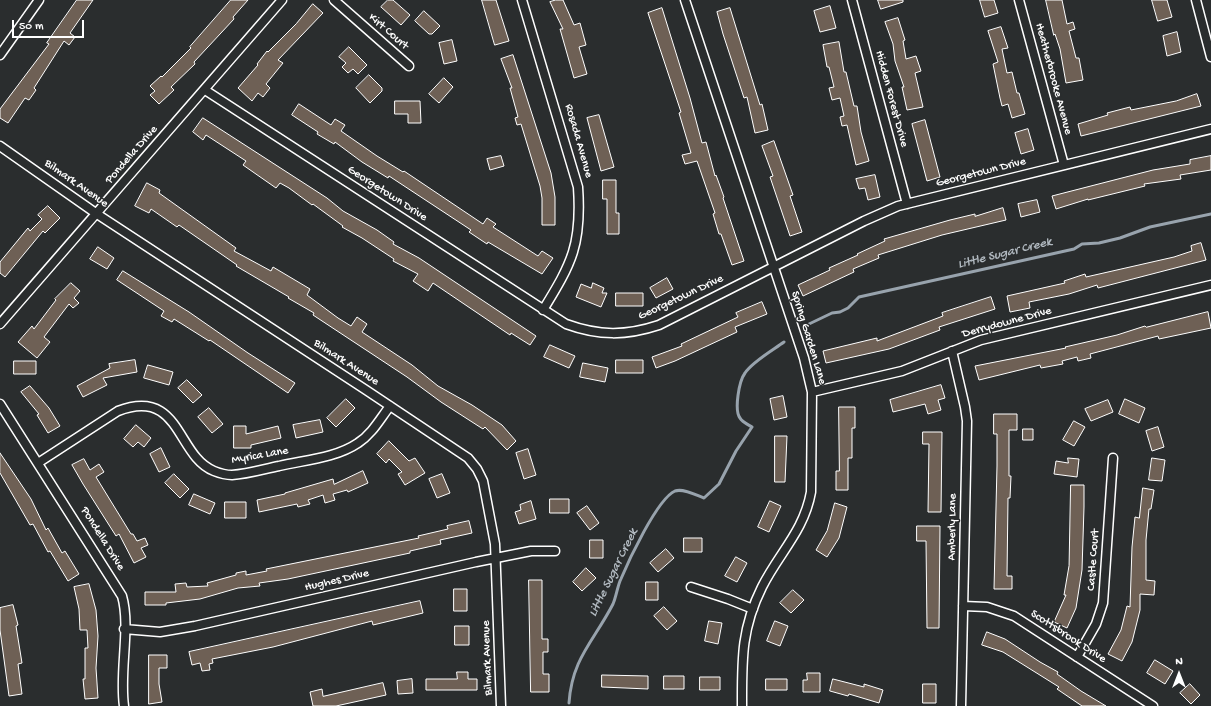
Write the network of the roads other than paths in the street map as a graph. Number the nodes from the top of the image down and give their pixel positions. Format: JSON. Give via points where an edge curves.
{"nodes":[{"id":1,"x":39,"y":0,"type":"edge"},
{"id":2,"x":282,"y":0,"type":"edge"},
{"id":3,"x":334,"y":0,"type":"edge"},
{"id":4,"x":522,"y":0,"type":"edge"},
{"id":5,"x":685,"y":0,"type":"edge"},
{"id":6,"x":852,"y":0,"type":"edge"},
{"id":7,"x":1019,"y":0,"type":"edge"},
{"id":8,"x":1196,"y":0,"type":"edge"},
{"id":9,"x":0,"y":55,"type":"edge"},
{"id":10,"x":1211,"y":57,"type":"edge"},
{"id":11,"x":409,"y":66,"type":"dead end"},
{"id":12,"x":204,"y":90,"type":"junction"},
{"id":13,"x":1211,"y":129,"type":"edge"},
{"id":14,"x":0,"y":146,"type":"edge"},
{"id":15,"x":1064,"y":165,"type":"junction"},
{"id":16,"x":907,"y":204,"type":"junction"},
{"id":17,"x":97,"y":214,"type":"junction"},
{"id":18,"x":773,"y":266,"type":"junction"},
{"id":19,"x":1211,"y":285,"type":"edge"},
{"id":20,"x":543,"y":310,"type":"junction"},
{"id":21,"x":0,"y":324,"type":"edge"},
{"id":22,"x":952,"y":351,"type":"junction"},
{"id":23,"x":812,"y":392,"type":"junction"},
{"id":24,"x":0,"y":404,"type":"edge"},
{"id":25,"x":390,"y":406,"type":"junction"},
{"id":26,"x":1113,"y":458,"type":"dead end"},
{"id":27,"x":38,"y":463,"type":"junction"},
{"id":28,"x":555,"y":551,"type":"dead end"},
{"id":29,"x":496,"y":558,"type":"junction"},
{"id":30,"x":691,"y":587,"type":"dead end"},
{"id":31,"x":963,"y":606,"type":"junction"},
{"id":32,"x":752,"y":609,"type":"junction"},
{"id":33,"x":124,"y":629,"type":"junction"},
{"id":34,"x":1077,"y":657,"type":"junction"},
{"id":35,"x":124,"y":706,"type":"edge"},
{"id":36,"x":501,"y":706,"type":"edge"},
{"id":37,"x":742,"y":706,"type":"edge"},
{"id":38,"x":961,"y":706,"type":"edge"},
{"id":39,"x":1153,"y":706,"type":"edge"}],
"edges":[{"from":1,"to":9,"type":"street"},
{"from":2,"to":12,"type":"street","name":"Pondella Drive"},
{"from":3,"to":11,"type":"street","name":"Kirt Court"},
{"from":4,"to":20,"type":"street","name":"Rosada Avenue","via":[[578,187],[578,236],[564,276]]},
{"from":5,"to":18,"type":"street","name":"Spring Garden Lane"},
{"from":6,"to":16,"type":"street","name":"Hidden Forest Drive"},
{"from":7,"to":15,"type":"street","name":"Heatherbrooke Avenue"},
{"from":8,"to":10,"type":"street"},
{"from":12,"to":17,"type":"street","name":"Pondella Drive"},
{"from":12,"to":20,"type":"street","name":"Georgetown Drive"},
{"from":13,"to":15,"type":"street","name":"Georgetown Drive"},
{"from":14,"to":17,"type":"street","name":"Bilmark Avenue"},
{"from":15,"to":16,"type":"street","name":"Georgetown Drive"},
{"from":16,"to":18,"type":"street","name":"Georgetown Drive","via":[[864,221]]},
{"from":17,"to":21,"type":"street","name":"Pondella Drive"},
{"from":17,"to":25,"type":"street","name":"Bilmark Avenue"},
{"from":18,"to":20,"type":"street","name":"Georgetown Drive","via":[[659,325],[642,331],[617,334],[594,332],[566,324]]},
{"from":18,"to":23,"type":"street","name":"Spring Garden Lane","via":[[804,358]]},
{"from":19,"to":22,"type":"street","name":"Derrydowne Drive","via":[[982,340]]},
{"from":22,"to":23,"type":"street","name":"Derrydowne Drive","via":[[902,371]]},
{"from":22,"to":31,"type":"street","name":"Amberly Lane","via":[[967,421]]},
{"from":23,"to":32,"type":"street","name":"Spring Garden Lane","via":[[811,492],[808,507],[803,521],[763,585]]},
{"from":24,"to":27,"type":"street","name":"Pondella Drive"},
{"from":25,"to":27,"type":"street","name":"Myrica Lane","via":[[369,434],[346,449],[242,474],[225,474],[208,468],[163,413],[144,406],[133,406],[118,411]]},
{"from":25,"to":29,"type":"street","name":"Bilmark Avenue","via":[[462,454],[477,469],[486,492]]},
{"from":26,"to":34,"type":"street","name":"Castle Court","via":[[1103,602],[1096,624]]},
{"from":27,"to":33,"type":"street","name":"Pondella Drive","via":[[119,590],[124,602]]},
{"from":28,"to":29,"type":"street","name":"Hughes Drive","via":[[531,551]]},
{"from":29,"to":33,"type":"street","name":"Hughes Drive","via":[[195,626],[160,632]]},
{"from":29,"to":36,"type":"street","name":"Bilmark Avenue"},
{"from":30,"to":32,"type":"street"},
{"from":31,"to":34,"type":"street","name":"Scottsbrook Drive","via":[[987,607],[1014,616]]},
{"from":31,"to":38,"type":"street","name":"Amberly Lane"},
{"from":32,"to":37,"type":"street","name":"Spring Garden Lane","via":[[742,649]]},
{"from":33,"to":35,"type":"street","name":"Pondella Drive"},
{"from":34,"to":39,"type":"street","name":"Scottsbrook Drive"}]}
